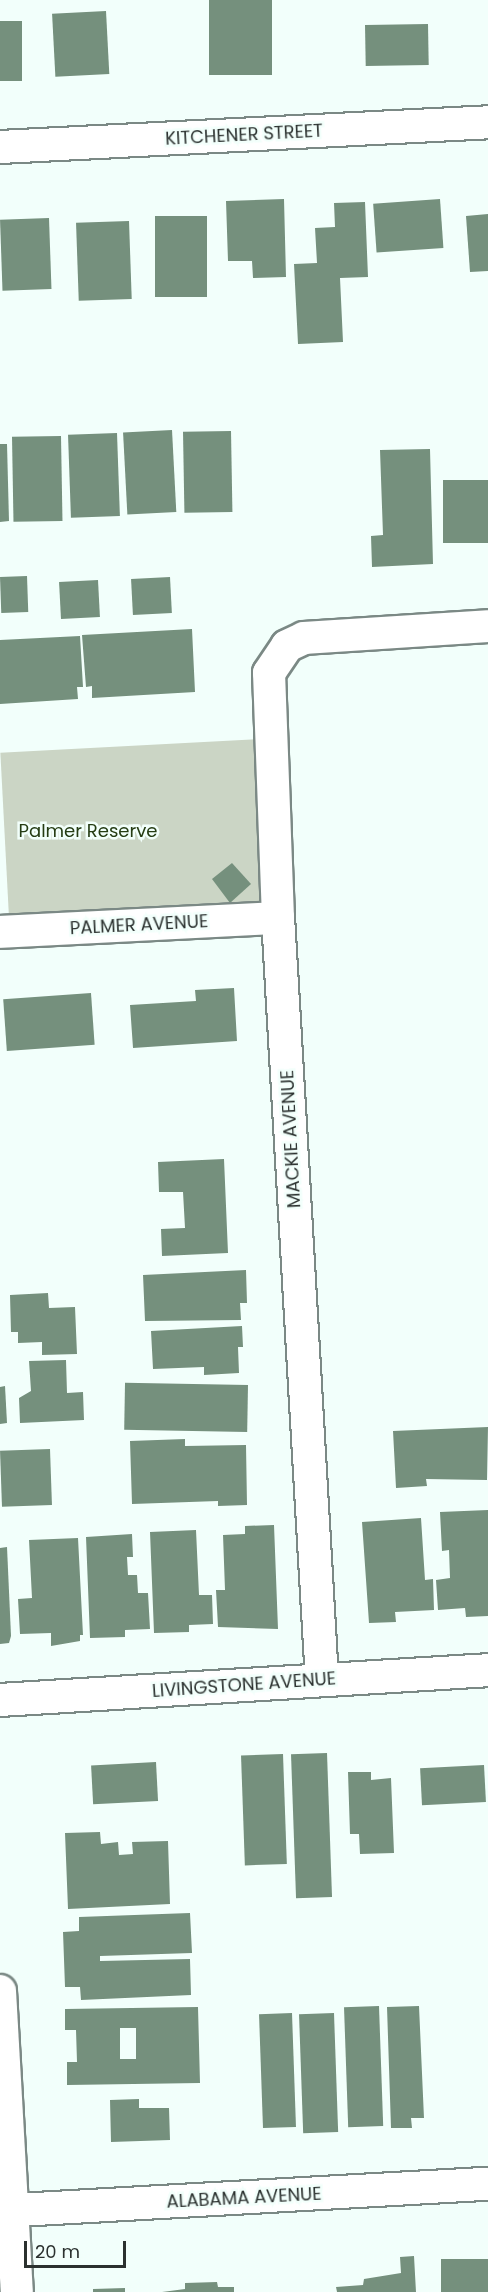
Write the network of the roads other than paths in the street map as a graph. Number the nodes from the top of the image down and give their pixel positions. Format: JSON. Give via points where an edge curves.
{"nodes":[{"id":1,"x":488,"y":122,"type":"edge"},
{"id":2,"x":0,"y":147,"type":"edge"},
{"id":3,"x":488,"y":626,"type":"edge"},
{"id":4,"x":278,"y":918,"type":"junction"},
{"id":5,"x":0,"y":932,"type":"edge"},
{"id":6,"x":488,"y":1670,"type":"edge"},
{"id":7,"x":322,"y":1680,"type":"junction"},
{"id":8,"x":0,"y":1700,"type":"edge"},
{"id":9,"x":0,"y":1991,"type":"edge"},
{"id":10,"x":488,"y":2184,"type":"edge"},
{"id":11,"x":6,"y":2211,"type":"edge"},
{"id":12,"x":17,"y":2292,"type":"edge"}],
"edges":[{"from":1,"to":2,"type":"street","name":"KITCHENER STREET"},
{"from":3,"to":4,"type":"street","name":"MACKIE AVENUE","via":[[304,638],[287,646],[269,673]]},
{"from":4,"to":5,"type":"street","name":"PALMER AVENUE"},
{"from":4,"to":7,"type":"street","name":"MACKIE AVENUE"},
{"from":6,"to":7,"type":"street","name":"LIVINGSTONE AVENUE"},
{"from":7,"to":8,"type":"street","name":"LIVINGSTONE AVENUE"},
{"from":9,"to":11,"type":"street"},
{"from":10,"to":11,"type":"street","name":"ALABAMA AVENUE"},
{"from":11,"to":12,"type":"street"}]}
